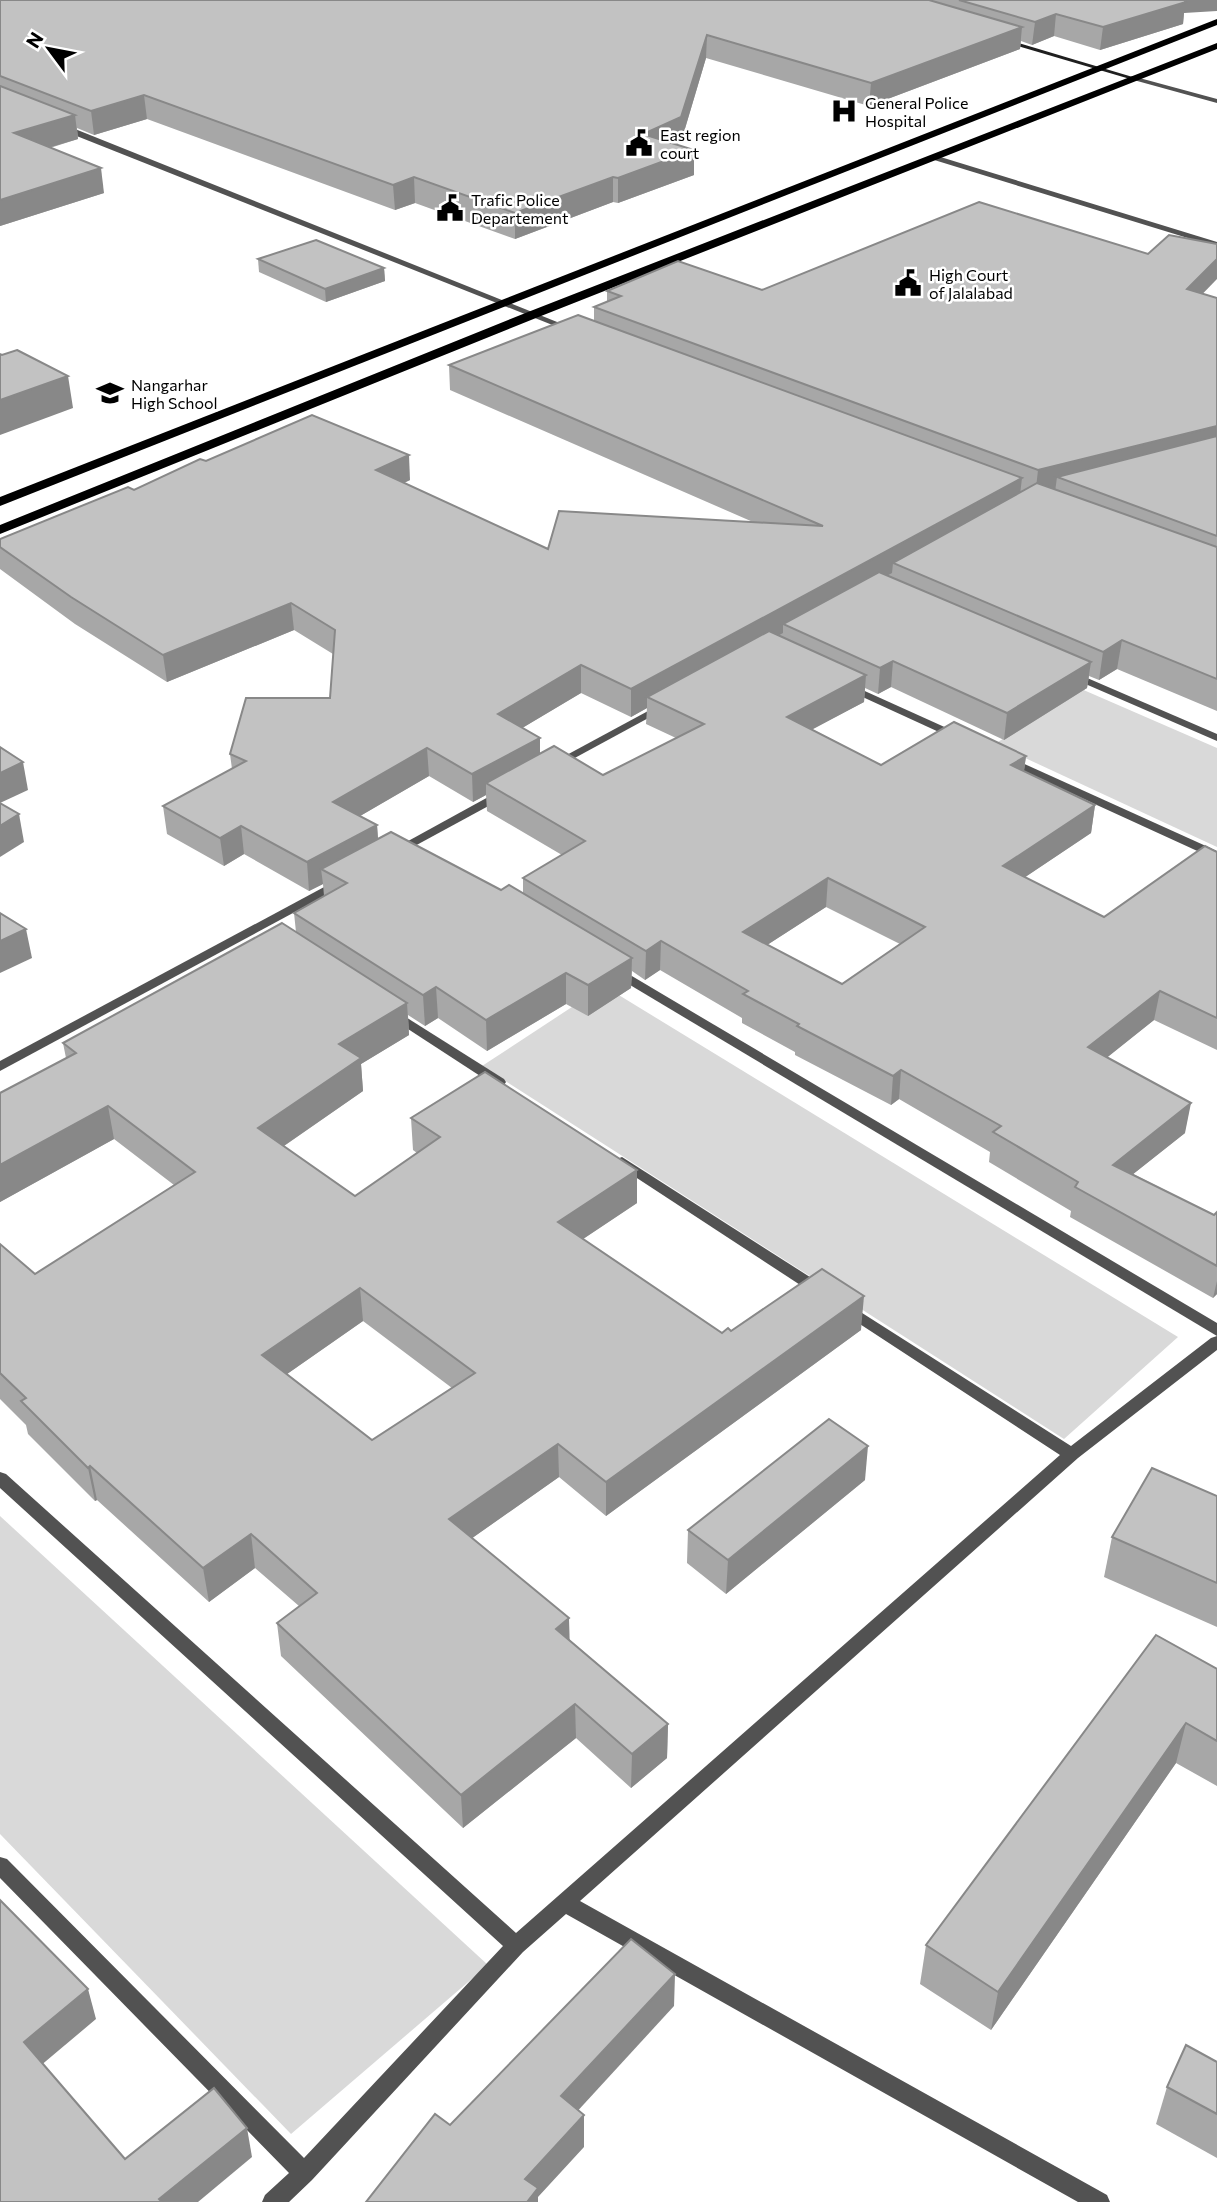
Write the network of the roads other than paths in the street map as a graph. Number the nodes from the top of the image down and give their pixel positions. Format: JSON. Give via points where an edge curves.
{"nodes":[{"id":1,"x":1217,"y":22,"type":"edge"},
{"id":2,"x":991,"y":37,"type":"edge"},
{"id":3,"x":1217,"y":46,"type":"edge"},
{"id":4,"x":1096,"y":68,"type":"junction"},
{"id":5,"x":1132,"y":78,"type":"junction"},
{"id":6,"x":1217,"y":101,"type":"edge"},
{"id":7,"x":52,"y":123,"type":"edge"},
{"id":8,"x":934,"y":158,"type":"junction"},
{"id":9,"x":1217,"y":245,"type":"edge"},
{"id":10,"x":503,"y":304,"type":"junction"},
{"id":11,"x":532,"y":315,"type":"junction"},
{"id":12,"x":584,"y":334,"type":"edge"},
{"id":13,"x":0,"y":502,"type":"edge"},
{"id":14,"x":0,"y":530,"type":"edge"},
{"id":15,"x":1054,"y":666,"type":"edge"},
{"id":16,"x":833,"y":680,"type":"edge"},
{"id":17,"x":670,"y":702,"type":"edge"},
{"id":18,"x":1217,"y":738,"type":"edge"},
{"id":19,"x":970,"y":743,"type":"edge"},
{"id":20,"x":994,"y":754,"type":"edge"},
{"id":21,"x":550,"y":767,"type":"edge"},
{"id":22,"x":514,"y":787,"type":"edge"},
{"id":23,"x":1217,"y":856,"type":"edge"},
{"id":24,"x":384,"y":858,"type":"edge"},
{"id":25,"x":350,"y":877,"type":"edge"},
{"id":26,"x":259,"y":928,"type":"junction"},
{"id":27,"x":275,"y":936,"type":"edge"},
{"id":28,"x":598,"y":959,"type":"edge"},
{"id":29,"x":380,"y":1005,"type":"edge"},
{"id":30,"x":0,"y":1068,"type":"edge"},
{"id":31,"x":509,"y":1089,"type":"edge"},
{"id":32,"x":615,"y":1157,"type":"edge"},
{"id":33,"x":1217,"y":1330,"type":"edge"},
{"id":34,"x":1217,"y":1342,"type":"edge"},
{"id":35,"x":1072,"y":1454,"type":"junction"},
{"id":36,"x":0,"y":1478,"type":"edge"},
{"id":37,"x":0,"y":1865,"type":"edge"},
{"id":38,"x":565,"y":1903,"type":"junction"},
{"id":39,"x":516,"y":1945,"type":"junction"},
{"id":40,"x":304,"y":2173,"type":"junction"},
{"id":41,"x":273,"y":2202,"type":"edge"},
{"id":42,"x":1098,"y":2202,"type":"edge"}],
"edges":[{"from":1,"to":4,"type":"highway"},
{"from":2,"to":4,"type":"main road"},
{"from":3,"to":5,"type":"highway"},
{"from":4,"to":5,"type":"main road"},
{"from":4,"to":10,"type":"highway"},
{"from":5,"to":6,"type":"street"},
{"from":5,"to":8,"type":"highway"},
{"from":7,"to":10,"type":"street"},
{"from":8,"to":9,"type":"street"},
{"from":8,"to":11,"type":"highway"},
{"from":10,"to":11,"type":"street"},
{"from":10,"to":13,"type":"highway"},
{"from":11,"to":12,"type":"street"},
{"from":11,"to":14,"type":"highway"},
{"from":15,"to":18,"type":"street"},
{"from":16,"to":19,"type":"street"},
{"from":17,"to":21,"type":"street"},
{"from":20,"to":23,"type":"street"},
{"from":22,"to":24,"type":"street","via":[[413,849]]},
{"from":25,"to":26,"type":"street"},
{"from":26,"to":27,"type":"street"},
{"from":26,"to":30,"type":"street"},
{"from":28,"to":33,"type":"street"},
{"from":29,"to":31,"type":"street"},
{"from":32,"to":35,"type":"street"},
{"from":34,"to":35,"type":"street"},
{"from":35,"to":38,"type":"street"},
{"from":36,"to":39,"type":"street"},
{"from":37,"to":40,"type":"street"},
{"from":38,"to":39,"type":"street"},
{"from":38,"to":42,"type":"street"},
{"from":39,"to":40,"type":"street"},
{"from":40,"to":41,"type":"street"}]}
